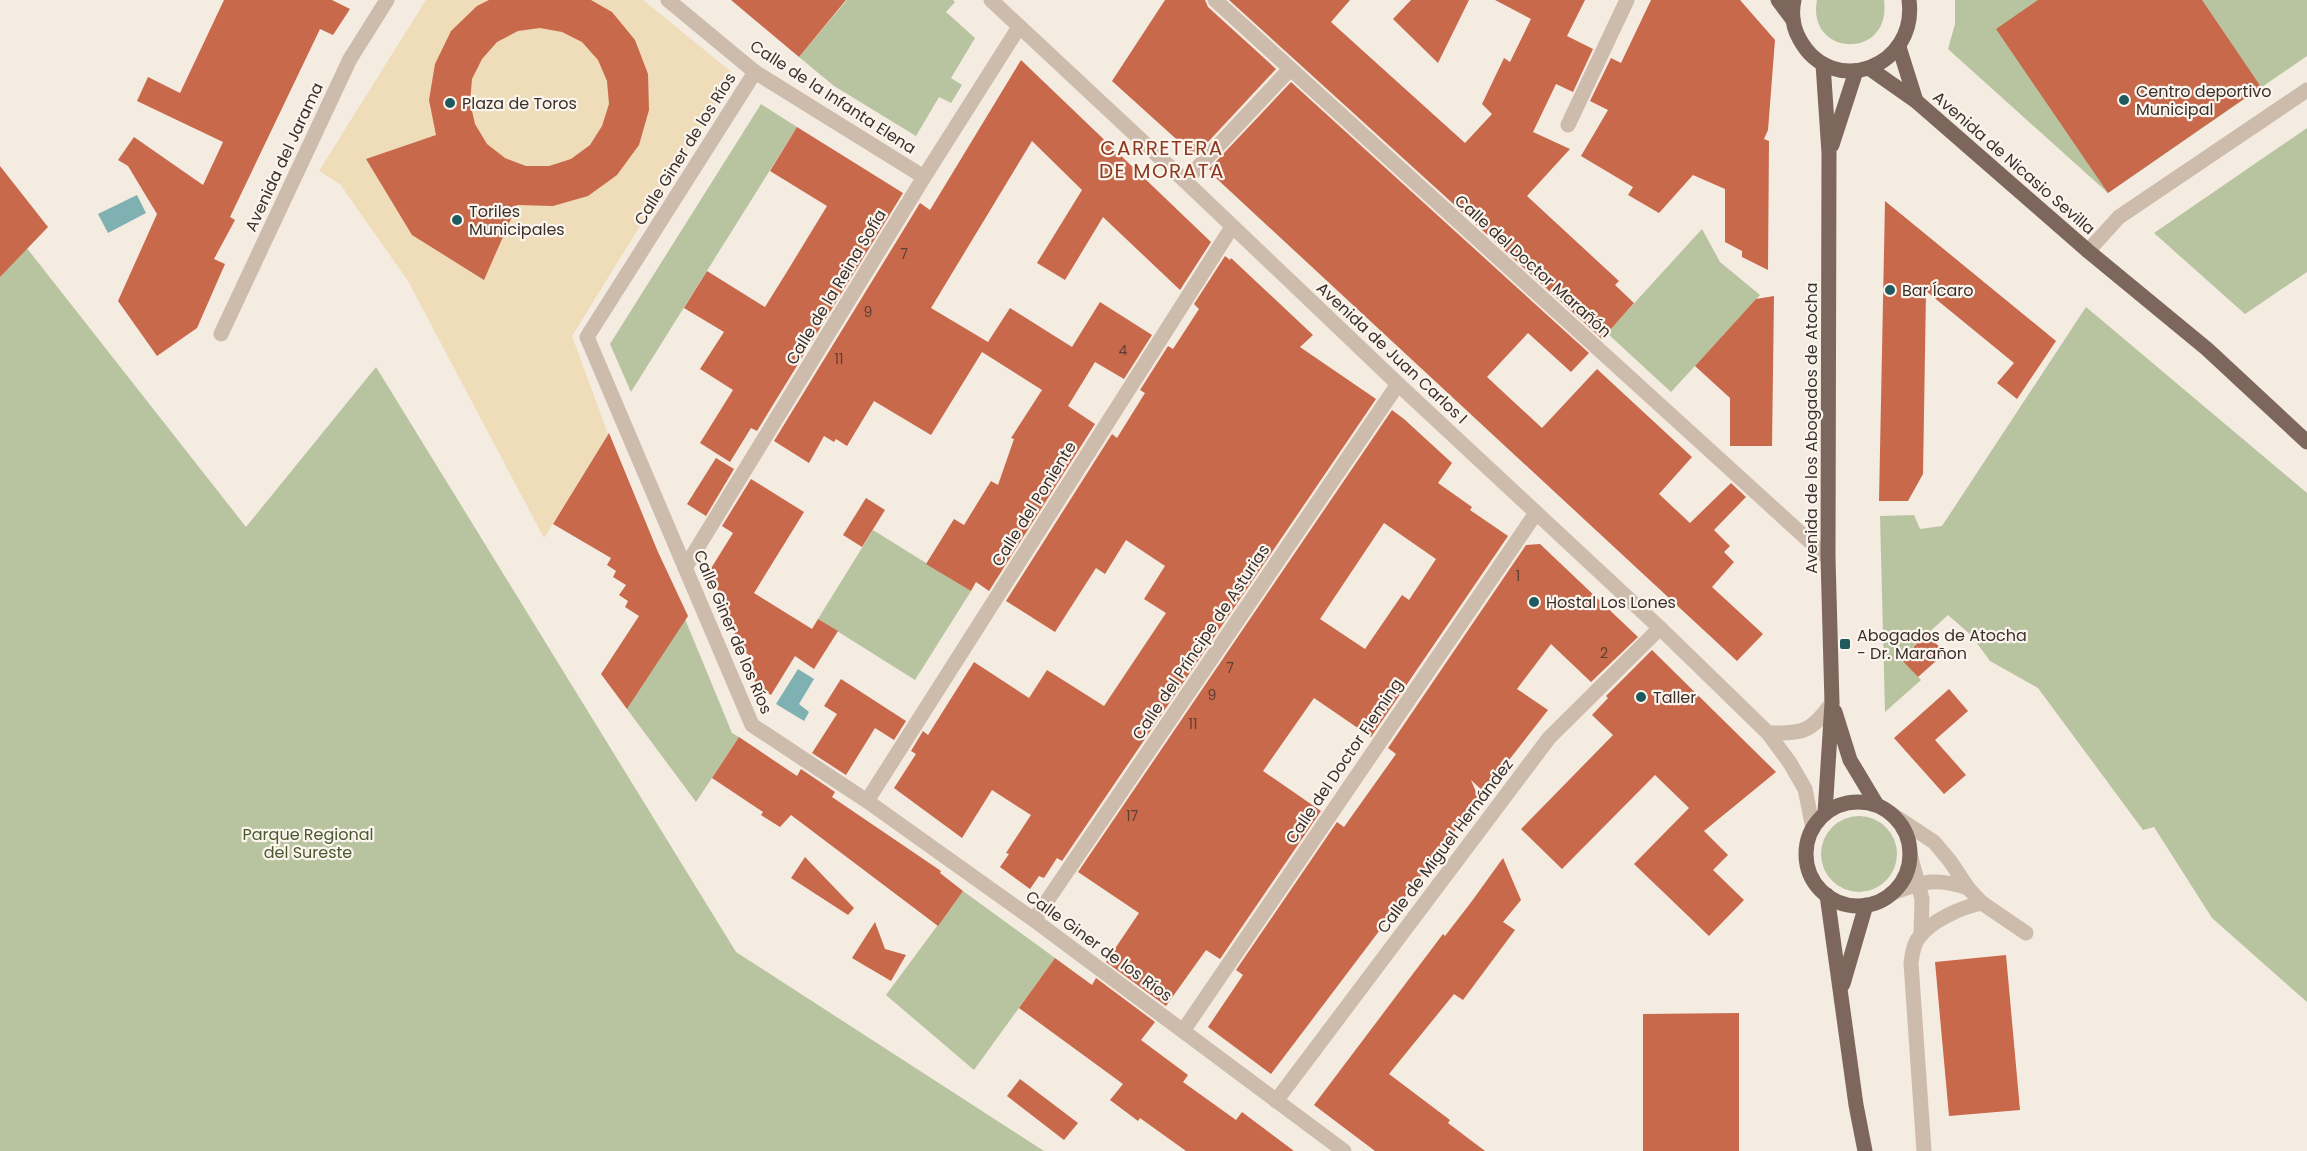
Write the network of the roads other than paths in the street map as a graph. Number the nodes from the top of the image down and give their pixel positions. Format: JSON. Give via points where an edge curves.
{"nodes":[{"id":1,"x":387,"y":0,"type":"edge"},
{"id":2,"x":668,"y":0,"type":"edge"},
{"id":3,"x":1215,"y":0,"type":"edge"},
{"id":4,"x":1627,"y":0,"type":"edge"},
{"id":5,"x":1778,"y":0,"type":"edge"},
{"id":6,"x":1794,"y":0,"type":"edge"},
{"id":7,"x":1909,"y":0,"type":"edge"},
{"id":8,"x":996,"y":2,"type":"edge"},
{"id":9,"x":1793,"y":20,"type":"junction"},
{"id":10,"x":1020,"y":27,"type":"junction"},
{"id":11,"x":1899,"y":47,"type":"junction"},
{"id":12,"x":1823,"y":64,"type":"junction"},
{"id":13,"x":1290,"y":69,"type":"junction"},
{"id":14,"x":1862,"y":70,"type":"junction"},
{"id":15,"x":755,"y":72,"type":"junction"},
{"id":16,"x":2307,"y":90,"type":"edge"},
{"id":17,"x":1916,"y":101,"type":"junction"},
{"id":18,"x":1568,"y":125,"type":"dead end"},
{"id":19,"x":1829,"y":153,"type":"junction"},
{"id":20,"x":924,"y":177,"type":"junction"},
{"id":21,"x":1185,"y":181,"type":"junction"},
{"id":22,"x":1232,"y":227,"type":"junction"},
{"id":23,"x":2088,"y":251,"type":"junction"},
{"id":24,"x":221,"y":334,"type":"dead end"},
{"id":25,"x":1398,"y":384,"type":"junction"},
{"id":26,"x":2307,"y":442,"type":"edge"},
{"id":27,"x":1536,"y":513,"type":"junction"},
{"id":28,"x":1828,"y":558,"type":"junction"},
{"id":29,"x":685,"y":568,"type":"junction"},
{"id":30,"x":1660,"y":628,"type":"junction"},
{"id":31,"x":1832,"y":703,"type":"junction"},
{"id":32,"x":1768,"y":733,"type":"junction"},
{"id":33,"x":867,"y":801,"type":"junction"},
{"id":34,"x":1883,"y":809,"type":"junction"},
{"id":35,"x":1826,"y":813,"type":"junction"},
{"id":36,"x":1813,"y":828,"type":"junction"},
{"id":37,"x":1910,"y":854,"type":"junction"},
{"id":38,"x":1918,"y":884,"type":"junction"},
{"id":39,"x":1968,"y":888,"type":"junction"},
{"id":40,"x":1892,"y":893,"type":"junction"},
{"id":41,"x":1827,"y":896,"type":"junction"},
{"id":42,"x":1982,"y":903,"type":"junction"},
{"id":43,"x":1866,"y":905,"type":"junction"},
{"id":44,"x":1034,"y":920,"type":"junction"},
{"id":45,"x":2026,"y":933,"type":"dead end"},
{"id":46,"x":1921,"y":935,"type":"junction"},
{"id":47,"x":1842,"y":990,"type":"junction"},
{"id":48,"x":1182,"y":1030,"type":"junction"},
{"id":49,"x":1276,"y":1101,"type":"junction"},
{"id":50,"x":1344,"y":1151,"type":"edge"},
{"id":51,"x":1865,"y":1151,"type":"edge"},
{"id":52,"x":1924,"y":1151,"type":"edge"}],
"edges":[{"from":1,"to":24,"type":"street","name":"Avenida del Jarama","via":[[350,58]]},
{"from":2,"to":15,"type":"street","name":"Calle de la Infanta Elena"},
{"from":3,"to":13,"type":"street","name":"Calle del Doctor Marañón"},
{"from":4,"to":18,"type":"street"},
{"from":5,"to":9,"type":"main road"},
{"from":6,"to":9,"type":"main road"},
{"from":7,"to":11,"type":"main road","via":[[1911,14]]},
{"from":8,"to":10,"type":"street","name":"Avenida de Juan Carlos I"},
{"from":9,"to":12,"type":"main road","via":[[1803,46]]},
{"from":10,"to":20,"type":"street","name":"Calle de la Reina Sofía"},
{"from":10,"to":21,"type":"street","name":"Avenida de Juan Carlos I"},
{"from":11,"to":14,"type":"main road","via":[[1885,60]]},
{"from":11,"to":17,"type":"main road"},
{"from":12,"to":14,"type":"main road","via":[[1839,70]]},
{"from":12,"to":19,"type":"main road","name":"Avenida de los Abogados de Atocha"},
{"from":13,"to":21,"type":"street"},
{"from":13,"to":28,"type":"street","name":"Calle del Doctor Marañón"},
{"from":14,"to":17,"type":"main road","name":"Avenida de Nicasio Sevilla"},
{"from":14,"to":19,"type":"main road","name":"Avenida de los Abogados de Atocha"},
{"from":15,"to":20,"type":"street","name":"Calle de la Infanta Elena"},
{"from":15,"to":29,"type":"street","name":"Calle Giner de los Ríos","via":[[587,337]]},
{"from":16,"to":23,"type":"street","via":[[2119,217]]},
{"from":17,"to":23,"type":"main road","name":"Avenida de Nicasio Sevilla"},
{"from":19,"to":28,"type":"main road","name":"Avenida de los Abogados de Atocha"},
{"from":20,"to":29,"type":"street","name":"Calle de la Reina Sofía"},
{"from":21,"to":22,"type":"street","name":"Avenida de Juan Carlos I"},
{"from":22,"to":25,"type":"street","name":"Avenida de Juan Carlos I"},
{"from":22,"to":33,"type":"street","name":"Calle del Poniente"},
{"from":23,"to":26,"type":"main road","name":"Avenida de Nicasio Sevilla","via":[[2207,349]]},
{"from":25,"to":27,"type":"street","name":"Avenida de Juan Carlos I"},
{"from":25,"to":44,"type":"street","name":"Calle del Príncipe de Asturias"},
{"from":27,"to":30,"type":"street","name":"Avenida de Juan Carlos I"},
{"from":27,"to":48,"type":"street","name":"Calle del Doctor Fleming"},
{"from":28,"to":31,"type":"main road","name":"Avenida de los Abogados de Atocha"},
{"from":29,"to":33,"type":"street","name":"Calle Giner de los Ríos","via":[[752,725]]},
{"from":30,"to":32,"type":"street","name":"Avenida de Juan Carlos I"},
{"from":30,"to":49,"type":"street","name":"Calle de Miguel Hernández","via":[[1549,738]]},
{"from":31,"to":32,"type":"street","via":[[1808,729]]},
{"from":31,"to":34,"type":"main road","name":"Avenida de los Abogados de Atocha","via":[[1850,760]]},
{"from":31,"to":35,"type":"main road","name":"Avenida de los Abogados de Atocha"},
{"from":32,"to":36,"type":"street","name":"Avenida de Juan Carlos I","via":[[1805,789]]},
{"from":33,"to":44,"type":"street","name":"Calle Giner de los Ríos"},
{"from":34,"to":35,"type":"main road","via":[[1850,802]]},
{"from":34,"to":37,"type":"main road","via":[[1901,825]]},
{"from":34,"to":39,"type":"street","via":[[1934,842]]},
{"from":35,"to":36,"type":"main road"},
{"from":36,"to":41,"type":"main road","via":[[1807,865],[1811,877]]},
{"from":37,"to":38,"type":"street"},
{"from":37,"to":40,"type":"main road","via":[[1902,882]]},
{"from":38,"to":39,"type":"street","via":[[1940,881]]},
{"from":38,"to":40,"type":"street"},
{"from":38,"to":46,"type":"street","via":[[1922,899]]},
{"from":39,"to":42,"type":"street"},
{"from":40,"to":43,"type":"main road"},
{"from":41,"to":43,"type":"main road","via":[[1839,902]]},
{"from":41,"to":47,"type":"main road"},
{"from":42,"to":45,"type":"street"},
{"from":42,"to":46,"type":"street","via":[[1964,907]]},
{"from":43,"to":47,"type":"main road"},
{"from":44,"to":48,"type":"street","name":"Calle Giner de los Ríos"},
{"from":46,"to":52,"type":"street","via":[[1911,963]]},
{"from":47,"to":51,"type":"main road"},
{"from":48,"to":49,"type":"street","name":"Calle Giner de los Ríos"},
{"from":49,"to":50,"type":"street","name":"Calle Giner de los Ríos"}]}
